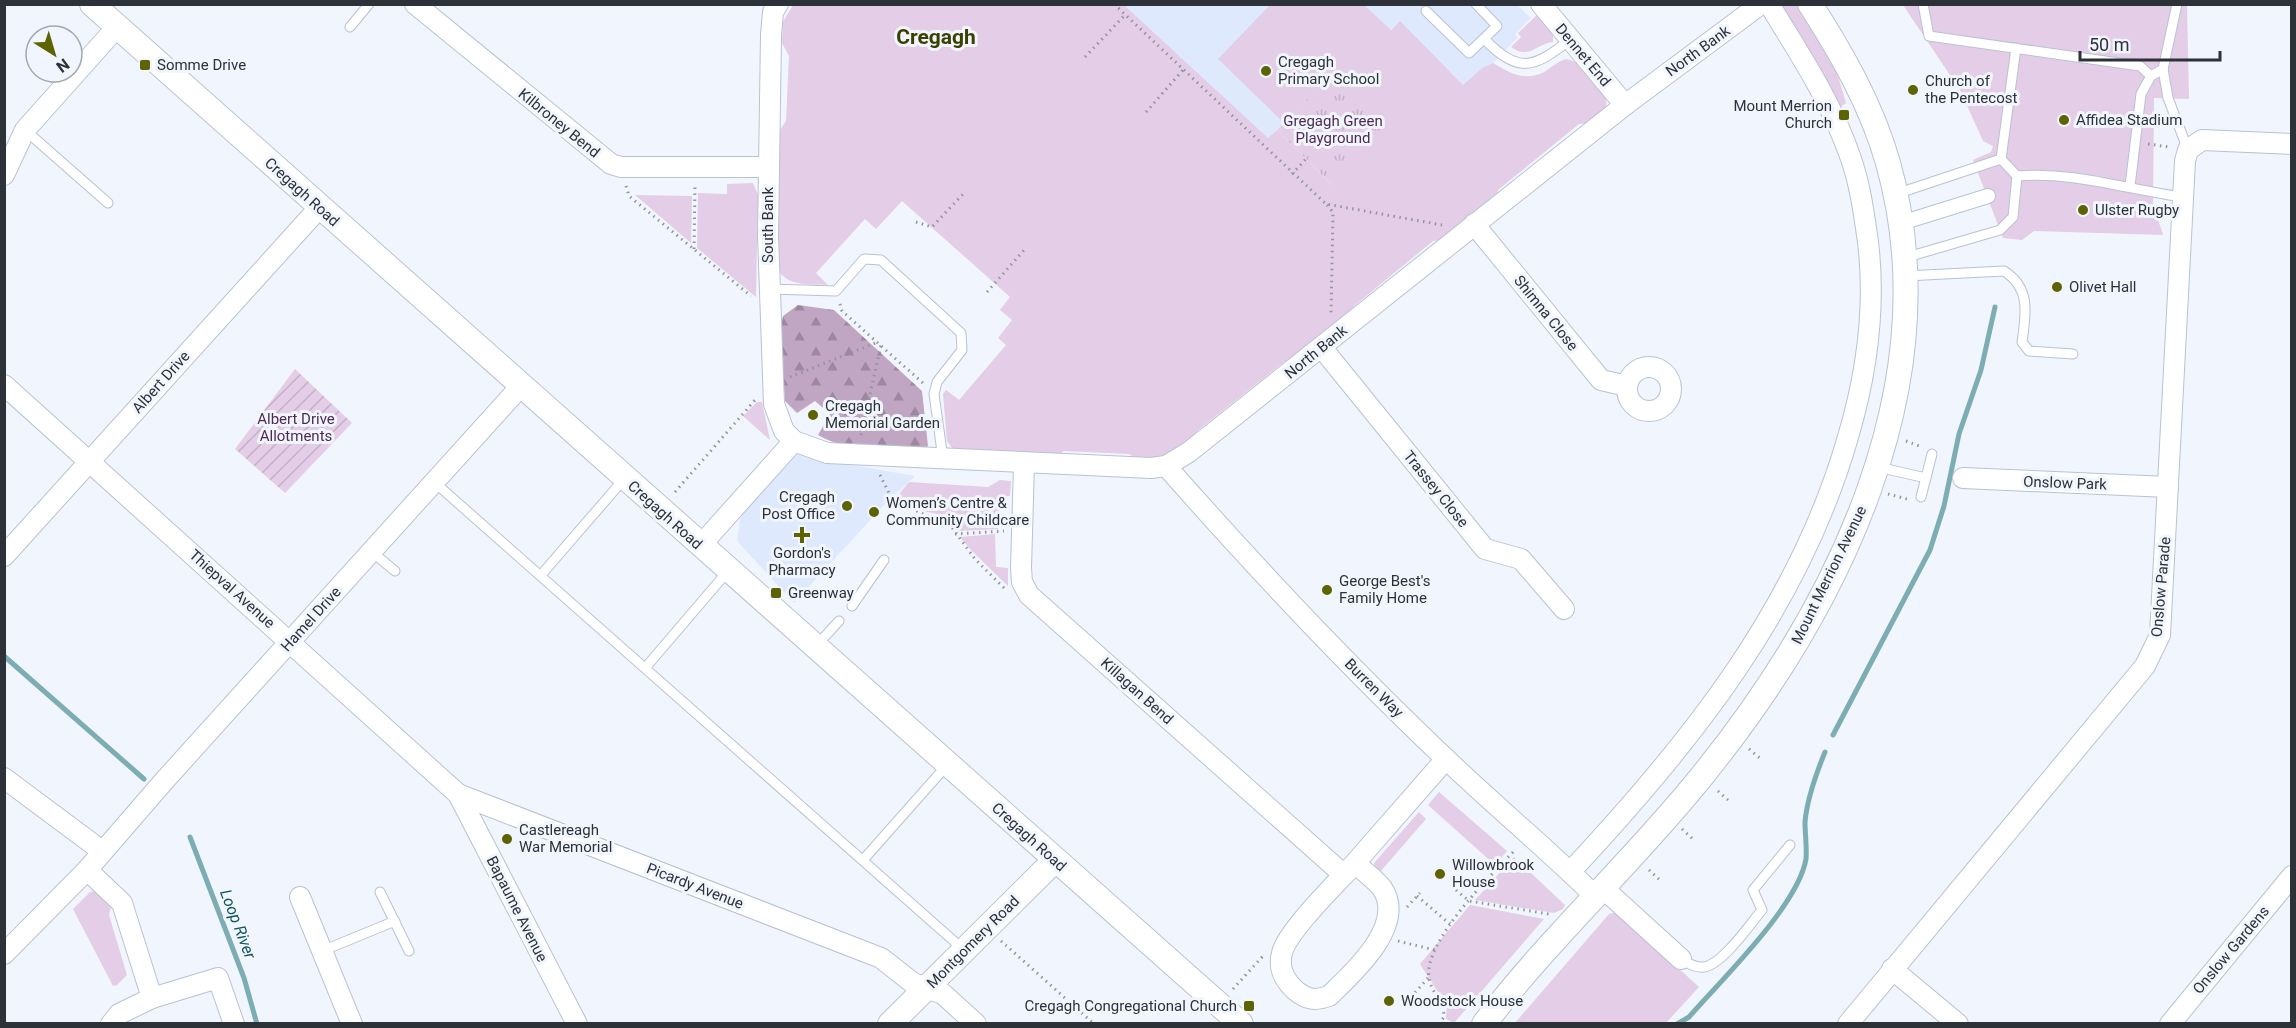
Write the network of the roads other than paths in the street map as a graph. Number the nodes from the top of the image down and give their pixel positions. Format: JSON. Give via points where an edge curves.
{"nodes":[{"id":1,"x":92,"y":4,"type":"edge"},
{"id":2,"x":369,"y":4,"type":"edge"},
{"id":3,"x":415,"y":4,"type":"edge"},
{"id":4,"x":1476,"y":4,"type":"edge"},
{"id":5,"x":1541,"y":4,"type":"edge"},
{"id":6,"x":1761,"y":4,"type":"edge"},
{"id":7,"x":1769,"y":4,"type":"edge"},
{"id":8,"x":1810,"y":4,"type":"edge"},
{"id":9,"x":1923,"y":4,"type":"edge"},
{"id":10,"x":2177,"y":4,"type":"edge"},
{"id":11,"x":771,"y":7,"type":"edge"},
{"id":12,"x":1426,"y":11,"type":"dead end"},
{"id":13,"x":117,"y":27,"type":"junction"},
{"id":14,"x":350,"y":27,"type":"dead end"},
{"id":15,"x":1484,"y":39,"type":"junction"},
{"id":16,"x":1571,"y":39,"type":"junction"},
{"id":17,"x":2016,"y":48,"type":"junction"},
{"id":18,"x":2163,"y":69,"type":"junction"},
{"id":19,"x":2151,"y":76,"type":"junction"},
{"id":20,"x":1625,"y":105,"type":"junction"},
{"id":21,"x":25,"y":130,"type":"junction"},
{"id":22,"x":2292,"y":144,"type":"edge"},
{"id":23,"x":2188,"y":150,"type":"junction"},
{"id":24,"x":2001,"y":159,"type":"junction"},
{"id":25,"x":768,"y":167,"type":"junction"},
{"id":26,"x":4,"y":175,"type":"edge"},
{"id":27,"x":2018,"y":176,"type":"junction"},
{"id":28,"x":2130,"y":186,"type":"junction"},
{"id":29,"x":1896,"y":194,"type":"junction"},
{"id":30,"x":1988,"y":196,"type":"dead end"},
{"id":31,"x":2183,"y":197,"type":"junction"},
{"id":32,"x":108,"y":203,"type":"dead end"},
{"id":33,"x":319,"y":208,"type":"junction"},
{"id":34,"x":1901,"y":223,"type":"junction"},
{"id":35,"x":1474,"y":224,"type":"junction"},
{"id":36,"x":1905,"y":267,"type":"junction"},
{"id":37,"x":769,"y":295,"type":"junction"},
{"id":38,"x":1327,"y":343,"type":"junction"},
{"id":39,"x":2073,"y":354,"type":"dead end"},
{"id":40,"x":4,"y":385,"type":"edge"},
{"id":41,"x":1627,"y":386,"type":"dead end"},
{"id":42,"x":520,"y":387,"type":"junction"},
{"id":43,"x":794,"y":441,"type":"junction"},
{"id":44,"x":1932,"y":454,"type":"dead end"},
{"id":45,"x":943,"y":459,"type":"junction"},
{"id":46,"x":89,"y":462,"type":"junction"},
{"id":47,"x":1024,"y":464,"type":"junction"},
{"id":48,"x":1166,"y":466,"type":"junction"},
{"id":49,"x":1878,"y":466,"type":"junction"},
{"id":50,"x":1926,"y":478,"type":"junction"},
{"id":51,"x":1963,"y":478,"type":"dead end"},
{"id":52,"x":624,"y":479,"type":"junction"},
{"id":53,"x":433,"y":482,"type":"junction"},
{"id":54,"x":2168,"y":487,"type":"junction"},
{"id":55,"x":1921,"y":497,"type":"dead end"},
{"id":56,"x":700,"y":546,"type":"junction"},
{"id":57,"x":372,"y":552,"type":"junction"},
{"id":58,"x":4,"y":556,"type":"edge"},
{"id":59,"x":884,"y":560,"type":"dead end"},
{"id":60,"x":394,"y":571,"type":"dead end"},
{"id":61,"x":728,"y":571,"type":"junction"},
{"id":62,"x":541,"y":575,"type":"junction"},
{"id":63,"x":852,"y":606,"type":"dead end"},
{"id":64,"x":1564,"y":609,"type":"dead end"},
{"id":65,"x":839,"y":621,"type":"dead end"},
{"id":66,"x":290,"y":641,"type":"junction"},
{"id":67,"x":815,"y":647,"type":"junction"},
{"id":68,"x":646,"y":667,"type":"junction"},
{"id":69,"x":1446,"y":759,"type":"junction"},
{"id":70,"x":948,"y":764,"type":"junction"},
{"id":71,"x":4,"y":778,"type":"edge"},
{"id":72,"x":458,"y":794,"type":"junction"},
{"id":73,"x":1790,"y":845,"type":"dead end"},
{"id":74,"x":102,"y":851,"type":"junction"},
{"id":75,"x":863,"y":860,"type":"junction"},
{"id":76,"x":1055,"y":860,"type":"junction"},
{"id":77,"x":1349,"y":869,"type":"junction"},
{"id":78,"x":87,"y":870,"type":"junction"},
{"id":79,"x":1570,"y":872,"type":"junction"},
{"id":80,"x":2292,"y":876,"type":"edge"},
{"id":81,"x":380,"y":892,"type":"dead end"},
{"id":82,"x":1599,"y":892,"type":"junction"},
{"id":83,"x":300,"y":897,"type":"dead end"},
{"id":84,"x":395,"y":921,"type":"junction"},
{"id":85,"x":964,"y":950,"type":"junction"},
{"id":86,"x":322,"y":951,"type":"junction"},
{"id":87,"x":409,"y":951,"type":"dead end"},
{"id":88,"x":4,"y":954,"type":"edge"},
{"id":89,"x":1681,"y":959,"type":"joint"},
{"id":90,"x":1892,"y":969,"type":"junction"},
{"id":91,"x":928,"y":987,"type":"junction"},
{"id":92,"x":152,"y":998,"type":"junction"},
{"id":93,"x":111,"y":1023,"type":"edge"},
{"id":94,"x":234,"y":1023,"type":"edge"},
{"id":95,"x":352,"y":1023,"type":"edge"},
{"id":96,"x":577,"y":1023,"type":"edge"},
{"id":97,"x":890,"y":1023,"type":"edge"},
{"id":98,"x":976,"y":1023,"type":"edge"},
{"id":99,"x":1241,"y":1023,"type":"edge"},
{"id":100,"x":1484,"y":1023,"type":"edge"},
{"id":101,"x":1848,"y":1023,"type":"edge"},
{"id":102,"x":1958,"y":1023,"type":"edge"},
{"id":103,"x":2170,"y":1023,"type":"edge"}],
"edges":[{"from":1,"to":13,"type":"street","name":"Cregagh Road"},
{"from":2,"to":14,"type":"lane"},
{"from":3,"to":25,"type":"street","name":"Kilbroney Bend","via":[[611,164]]},
{"from":4,"to":15,"type":"lane","via":[[1497,26]]},
{"from":5,"to":16,"type":"street","name":"Dennet End"},
{"from":6,"to":20,"type":"street","name":"North Bank"},
{"from":7,"to":79,"type":"street","name":"Mount Merrion Avenue","via":[[1833,112],[1851,158],[1864,210],[1871,267],[1871,316],[1858,403],[1817,529],[1769,620],[1740,666],[1668,762]]},
{"from":8,"to":29,"type":"street","name":"Mount Merrion Avenue","via":[[1863,96]]},
{"from":9,"to":17,"type":"lane","via":[[1929,36]]},
{"from":10,"to":18,"type":"lane"},
{"from":11,"to":25,"type":"street","name":"South Bank"},
{"from":12,"to":15,"type":"lane","via":[[1468,53]]},
{"from":13,"to":21,"type":"street"},
{"from":13,"to":33,"type":"street","name":"Cregagh Road"},
{"from":15,"to":16,"type":"lane","via":[[1508,60],[1525,65],[1542,60]]},
{"from":16,"to":20,"type":"street","name":"Dennet End"},
{"from":17,"to":19,"type":"lane","via":[[2140,66]]},
{"from":17,"to":24,"type":"lane"},
{"from":18,"to":19,"type":"lane"},
{"from":18,"to":23,"type":"lane","via":[[2168,98]]},
{"from":19,"to":28,"type":"lane","via":[[2141,94]]},
{"from":20,"to":35,"type":"street","name":"North Bank"},
{"from":21,"to":26,"type":"street"},
{"from":21,"to":32,"type":"lane"},
{"from":22,"to":23,"type":"street","via":[[2202,140]]},
{"from":23,"to":31,"type":"street","name":"Onslow Parade"},
{"from":24,"to":27,"type":"lane"},
{"from":24,"to":29,"type":"lane"},
{"from":25,"to":37,"type":"street","name":"South Bank"},
{"from":27,"to":28,"type":"lane","via":[[2044,174]]},
{"from":27,"to":36,"type":"lane","via":[[2013,217],[2000,230]]},
{"from":28,"to":31,"type":"lane"},
{"from":29,"to":34,"type":"street","name":"Mount Merrion Avenue"},
{"from":30,"to":34,"type":"street"},
{"from":31,"to":54,"type":"street","name":"Onslow Parade"},
{"from":33,"to":42,"type":"street","name":"Cregagh Road"},
{"from":33,"to":46,"type":"street","name":"Albert Drive"},
{"from":34,"to":36,"type":"street","name":"Mount Merrion Avenue"},
{"from":35,"to":38,"type":"street","name":"North Bank"},
{"from":35,"to":41,"type":"street","name":"Shimna Close","via":[[1601,380]]},
{"from":36,"to":39,"type":"lane","via":[[2004,271],[2023,291],[2026,309],[2022,342],[2029,351]]},
{"from":36,"to":49,"type":"street","name":"Mount Merrion Avenue","via":[[1902,358]]},
{"from":37,"to":43,"type":"street","name":"South Bank","via":[[774,404],[784,431]]},
{"from":37,"to":45,"type":"lane","via":[[836,291],[864,259],[881,260],[961,333],[962,350],[937,382],[934,394]]},
{"from":38,"to":48,"type":"street","name":"North Bank"},
{"from":38,"to":64,"type":"street","name":"Trassey Close","via":[[1485,549],[1521,559]]},
{"from":40,"to":46,"type":"street","name":"Thiepval Avenue"},
{"from":42,"to":52,"type":"street","name":"Cregagh Road"},
{"from":42,"to":53,"type":"street","name":"Hamel Drive"},
{"from":43,"to":45,"type":"street","name":"North Bank","via":[[827,453]]},
{"from":43,"to":56,"type":"street"},
{"from":44,"to":50,"type":"lane"},
{"from":45,"to":47,"type":"street","name":"North Bank"},
{"from":46,"to":58,"type":"street","name":"Albert Drive"},
{"from":46,"to":66,"type":"street","name":"Thiepval Avenue"},
{"from":47,"to":48,"type":"street","name":"North Bank"},
{"from":47,"to":77,"type":"street","name":"Killagan Bend","via":[[1022,582],[1029,595]]},
{"from":48,"to":69,"type":"street","name":"Burren Way","via":[[1352,666]]},
{"from":49,"to":50,"type":"lane"},
{"from":49,"to":82,"type":"street","name":"Mount Merrion Avenue","via":[[1818,603],[1774,681],[1701,777]]},
{"from":50,"to":55,"type":"lane"},
{"from":51,"to":54,"type":"street","name":"Onslow Park"},
{"from":52,"to":56,"type":"street","name":"Cregagh Road"},
{"from":52,"to":62,"type":"lane"},
{"from":53,"to":57,"type":"street","name":"Hamel Drive"},
{"from":53,"to":62,"type":"lane"},
{"from":54,"to":90,"type":"street","name":"Onslow Parade","via":[[2160,635],[2145,666]]},
{"from":56,"to":61,"type":"street","name":"Cregagh Road"},
{"from":57,"to":60,"type":"lane"},
{"from":57,"to":66,"type":"street","name":"Hamel Drive"},
{"from":59,"to":63,"type":"lane"},
{"from":61,"to":67,"type":"street","name":"Cregagh Road"},
{"from":61,"to":68,"type":"lane"},
{"from":62,"to":68,"type":"lane"},
{"from":65,"to":67,"type":"lane"},
{"from":66,"to":72,"type":"street","name":"Thiepval Avenue"},
{"from":66,"to":74,"type":"street","name":"Hamel Drive"},
{"from":67,"to":70,"type":"street","name":"Cregagh Road"},
{"from":68,"to":75,"type":"lane"},
{"from":69,"to":77,"type":"street"},
{"from":69,"to":79,"type":"street","name":"Burren Way"},
{"from":70,"to":75,"type":"lane"},
{"from":70,"to":76,"type":"street","name":"Cregagh Road"},
{"from":71,"to":74,"type":"street"},
{"from":72,"to":91,"type":"street","name":"Picardy Avenue","via":[[881,958],[913,983]]},
{"from":72,"to":96,"type":"street","name":"Bapaume Avenue"},
{"from":73,"to":89,"type":"lane","via":[[1753,890],[1762,910],[1719,960],[1705,967]]},
{"from":74,"to":78,"type":"street","name":"Hamel Drive"},
{"from":75,"to":85,"type":"lane"},
{"from":76,"to":85,"type":"street","name":"Montgomery Road"},
{"from":76,"to":99,"type":"street","name":"Cregagh Road"},
{"from":77,"to":77,"type":"street","name":"Killagan Bend","via":[[1382,889],[1388,904],[1388,920],[1382,937],[1329,996],[1318,1000],[1305,998],[1285,979],[1281,968],[1286,942]]},
{"from":78,"to":88,"type":"street","name":"Hamel Drive"},
{"from":78,"to":92,"type":"street","via":[[122,903]]},
{"from":79,"to":82,"type":"street","name":"Burren Way"},
{"from":80,"to":103,"type":"street","name":"Onslow Gardens"},
{"from":81,"to":84,"type":"lane"},
{"from":82,"to":89,"type":"street"},
{"from":82,"to":100,"type":"street","name":"Mount Merrion Avenue"},
{"from":83,"to":86,"type":"street"},
{"from":84,"to":86,"type":"lane"},
{"from":84,"to":87,"type":"lane"},
{"from":85,"to":91,"type":"street","name":"Montgomery Road"},
{"from":86,"to":95,"type":"street"},
{"from":90,"to":101,"type":"street","name":"Onslow Parade"},
{"from":90,"to":102,"type":"street"},
{"from":91,"to":97,"type":"street","name":"Montgomery Road"},
{"from":91,"to":98,"type":"street","name":"Picardy Avenue","via":[[943,994]]},
{"from":92,"to":93,"type":"street","via":[[119,1014]]},
{"from":92,"to":94,"type":"street","via":[[218,978]]}]}
